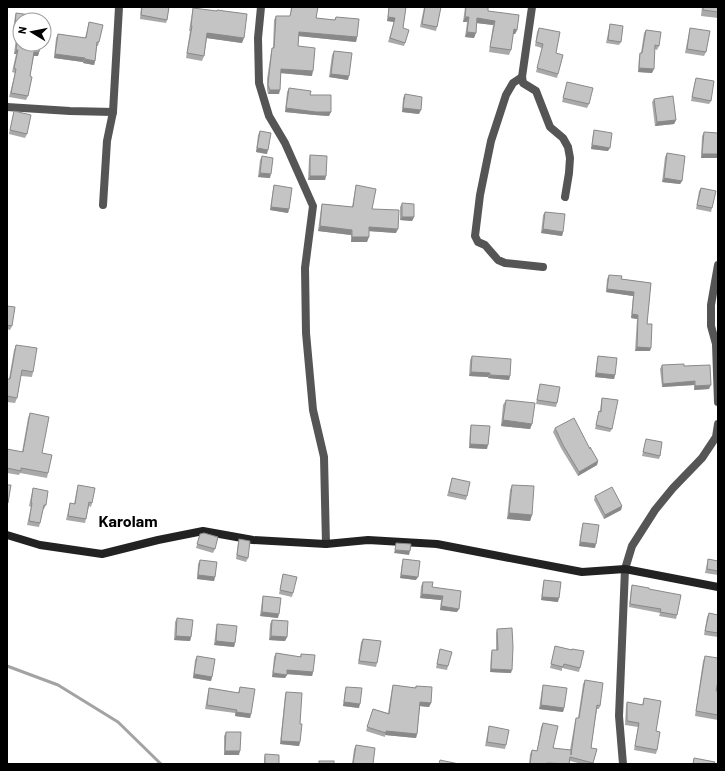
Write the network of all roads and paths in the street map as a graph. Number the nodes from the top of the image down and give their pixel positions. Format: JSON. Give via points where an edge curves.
{"nodes":[{"id":1,"x":119,"y":7,"type":"edge"},
{"id":2,"x":261,"y":7,"type":"edge"},
{"id":3,"x":532,"y":7,"type":"edge"},
{"id":4,"x":522,"y":77,"type":"junction"},
{"id":5,"x":7,"y":107,"type":"edge"},
{"id":6,"x":113,"y":112,"type":"junction"},
{"id":7,"x":565,"y":197,"type":"dead end"},
{"id":8,"x":103,"y":205,"type":"dead end"},
{"id":9,"x":718,"y":265,"type":"edge"},
{"id":10,"x":543,"y":267,"type":"dead end"},
{"id":11,"x":718,"y":402,"type":"edge"},
{"id":12,"x":718,"y":424,"type":"edge"},
{"id":13,"x":7,"y":536,"type":"edge"},
{"id":14,"x":326,"y":544,"type":"junction"},
{"id":15,"x":625,"y":569,"type":"junction"},
{"id":16,"x":718,"y":587,"type":"edge"},
{"id":17,"x":623,"y":764,"type":"edge"}],
"edges":[{"from":1,"to":6,"type":"street"},
{"from":2,"to":14,"type":"street","via":[[258,38],[259,83],[269,116],[285,143],[313,206],[305,268],[306,333],[313,410],[324,457]]},
{"from":3,"to":4,"type":"street"},
{"from":4,"to":7,"type":"street","via":[[523,83],[536,91],[550,127],[563,138],[568,147],[570,158]]},
{"from":4,"to":10,"type":"street","via":[[513,83],[506,95],[491,140],[475,236],[498,260]]},
{"from":5,"to":6,"type":"street"},
{"from":6,"to":8,"type":"street","via":[[107,141]]},
{"from":9,"to":11,"type":"street","via":[[711,305],[711,326],[716,344]]},
{"from":12,"to":15,"type":"street","via":[[716,437],[702,458],[655,510],[632,546]]},
{"from":13,"to":14,"type":"main road","via":[[40,545],[102,554],[203,531],[253,540]]},
{"from":14,"to":15,"type":"main road","via":[[368,540],[437,544],[582,572]]},
{"from":15,"to":16,"type":"main road"},
{"from":15,"to":17,"type":"street","via":[[619,716]]}]}
